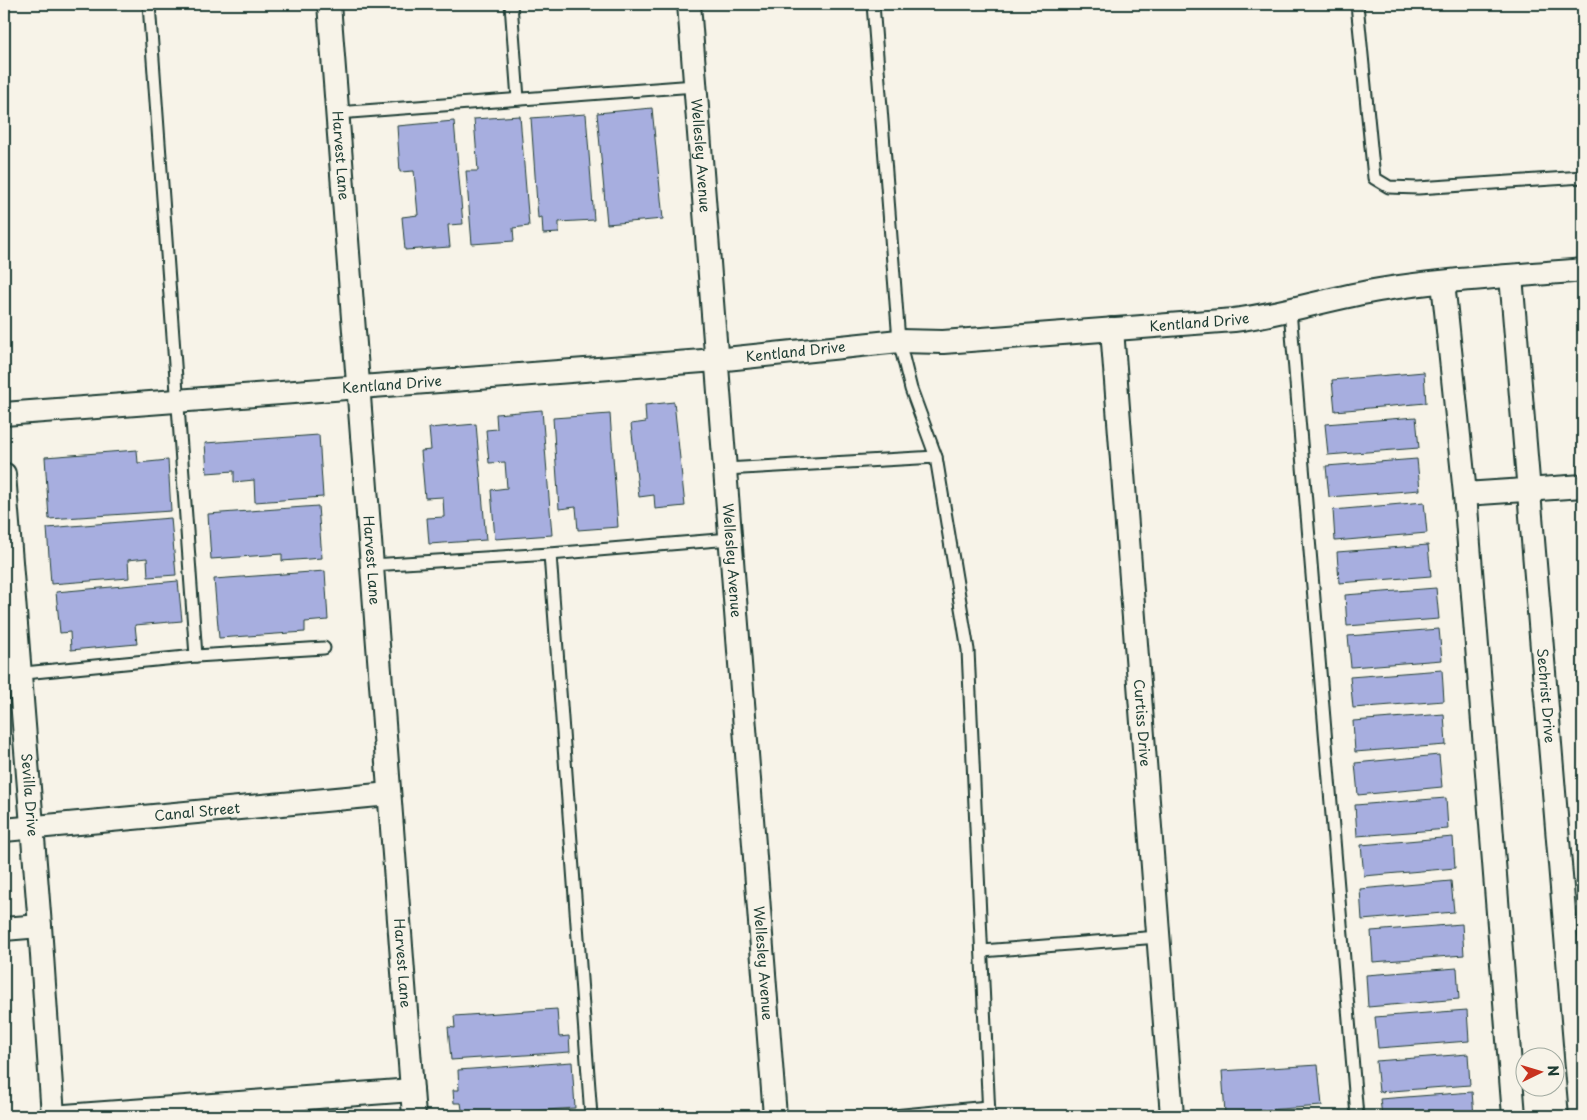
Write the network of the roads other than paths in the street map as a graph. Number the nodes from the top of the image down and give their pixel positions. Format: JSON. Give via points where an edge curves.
{"nodes":[{"id":1,"x":150,"y":4,"type":"edge"},
{"id":2,"x":329,"y":4,"type":"edge"},
{"id":3,"x":511,"y":4,"type":"edge"},
{"id":4,"x":689,"y":4,"type":"edge"},
{"id":5,"x":873,"y":4,"type":"edge"},
{"id":6,"x":1357,"y":4,"type":"edge"},
{"id":7,"x":696,"y":86,"type":"junction"},
{"id":8,"x":518,"y":99,"type":"junction"},
{"id":9,"x":337,"y":113,"type":"junction"},
{"id":10,"x":1583,"y":177,"type":"edge"},
{"id":11,"x":1583,"y":270,"type":"edge"},
{"id":12,"x":1511,"y":276,"type":"junction"},
{"id":13,"x":1443,"y":282,"type":"junction"},
{"id":14,"x":1290,"y":310,"type":"junction"},
{"id":15,"x":1112,"y":329,"type":"junction"},
{"id":16,"x":899,"y":342,"type":"junction"},
{"id":17,"x":716,"y":360,"type":"junction"},
{"id":18,"x":358,"y":387,"type":"junction"},
{"id":19,"x":178,"y":401,"type":"junction"},
{"id":20,"x":4,"y":414,"type":"edge"},
{"id":21,"x":936,"y":457,"type":"junction"},
{"id":22,"x":725,"y":469,"type":"junction"},
{"id":23,"x":4,"y":474,"type":"edge"},
{"id":24,"x":1583,"y":486,"type":"edge"},
{"id":25,"x":1530,"y":489,"type":"junction"},
{"id":26,"x":1465,"y":494,"type":"junction"},
{"id":27,"x":730,"y":539,"type":"junction"},
{"id":28,"x":550,"y":554,"type":"junction"},
{"id":29,"x":372,"y":565,"type":"junction"},
{"id":30,"x":324,"y":648,"type":"dead end"},
{"id":31,"x":196,"y":656,"type":"junction"},
{"id":32,"x":11,"y":674,"type":"edge"},
{"id":33,"x":389,"y":794,"type":"junction"},
{"id":34,"x":32,"y":828,"type":"junction"},
{"id":35,"x":4,"y":830,"type":"edge"},
{"id":36,"x":40,"y":926,"type":"junction"},
{"id":37,"x":4,"y":929,"type":"edge"},
{"id":38,"x":1158,"y":937,"type":"junction"},
{"id":39,"x":982,"y":951,"type":"junction"},
{"id":40,"x":412,"y":1090,"type":"junction"},
{"id":41,"x":988,"y":1112,"type":"edge"},
{"id":42,"x":53,"y":1116,"type":"edge"},
{"id":43,"x":65,"y":1116,"type":"edge"},
{"id":44,"x":414,"y":1116,"type":"edge"},
{"id":45,"x":591,"y":1116,"type":"edge"},
{"id":46,"x":775,"y":1116,"type":"edge"},
{"id":47,"x":893,"y":1116,"type":"edge"},
{"id":48,"x":1172,"y":1116,"type":"edge"},
{"id":49,"x":1357,"y":1116,"type":"edge"},
{"id":50,"x":1514,"y":1116,"type":"edge"},
{"id":51,"x":1581,"y":1116,"type":"edge"}],
"edges":[{"from":1,"to":19,"type":"lane"},
{"from":2,"to":9,"type":"street","name":"Harvest Lane"},
{"from":3,"to":8,"type":"lane"},
{"from":4,"to":7,"type":"street","name":"Wellesley Avenue"},
{"from":5,"to":16,"type":"lane"},
{"from":6,"to":10,"type":"lane","via":[[1374,178],[1389,187],[1418,188]]},
{"from":7,"to":8,"type":"lane"},
{"from":7,"to":17,"type":"street","name":"Wellesley Avenue"},
{"from":8,"to":9,"type":"lane"},
{"from":9,"to":18,"type":"street","name":"Harvest Lane"},
{"from":11,"to":12,"type":"street","name":"Kentland Drive"},
{"from":12,"to":13,"type":"street","name":"Kentland Drive"},
{"from":12,"to":25,"type":"street","name":"Sechrist Drive"},
{"from":13,"to":14,"type":"street","name":"Kentland Drive","via":[[1376,290]]},
{"from":13,"to":26,"type":"street"},
{"from":14,"to":15,"type":"street","name":"Kentland Drive","via":[[1234,320]]},
{"from":14,"to":49,"type":"lane"},
{"from":15,"to":16,"type":"street","name":"Kentland Drive","via":[[943,342]]},
{"from":15,"to":38,"type":"street","name":"Curtiss Drive"},
{"from":16,"to":17,"type":"street","name":"Kentland Drive"},
{"from":16,"to":21,"type":"lane","via":[[911,389]]},
{"from":17,"to":18,"type":"street","name":"Kentland Drive"},
{"from":17,"to":22,"type":"street","name":"Wellesley Avenue"},
{"from":18,"to":19,"type":"street","name":"Kentland Drive"},
{"from":18,"to":29,"type":"street","name":"Harvest Lane"},
{"from":19,"to":20,"type":"street","name":"Kentland Drive"},
{"from":19,"to":31,"type":"lane"},
{"from":21,"to":22,"type":"lane"},
{"from":21,"to":39,"type":"lane","via":[[968,650]]},
{"from":22,"to":27,"type":"street","name":"Wellesley Avenue"},
{"from":23,"to":32,"type":"street","name":"Sevilla Drive"},
{"from":24,"to":25,"type":"street"},
{"from":25,"to":26,"type":"street"},
{"from":25,"to":51,"type":"street","name":"Sechrist Drive"},
{"from":26,"to":50,"type":"street"},
{"from":27,"to":28,"type":"lane"},
{"from":27,"to":46,"type":"street","name":"Wellesley Avenue"},
{"from":28,"to":29,"type":"lane"},
{"from":28,"to":45,"type":"lane"},
{"from":29,"to":33,"type":"street","name":"Harvest Lane"},
{"from":30,"to":31,"type":"lane"},
{"from":31,"to":32,"type":"lane"},
{"from":32,"to":34,"type":"street","name":"Sevilla Drive"},
{"from":33,"to":34,"type":"street","name":"Canal Street"},
{"from":33,"to":40,"type":"street","name":"Harvest Lane"},
{"from":34,"to":35,"type":"street","name":"Canal Street"},
{"from":34,"to":36,"type":"street","name":"Sevilla Drive"},
{"from":36,"to":37,"type":"street"},
{"from":36,"to":42,"type":"street","name":"Sevilla Drive"},
{"from":38,"to":39,"type":"lane"},
{"from":38,"to":48,"type":"street","name":"Curtiss Drive"},
{"from":39,"to":41,"type":"lane"},
{"from":40,"to":43,"type":"street"},
{"from":40,"to":44,"type":"street","name":"Harvest Lane"},
{"from":41,"to":47,"type":"lane"}]}
